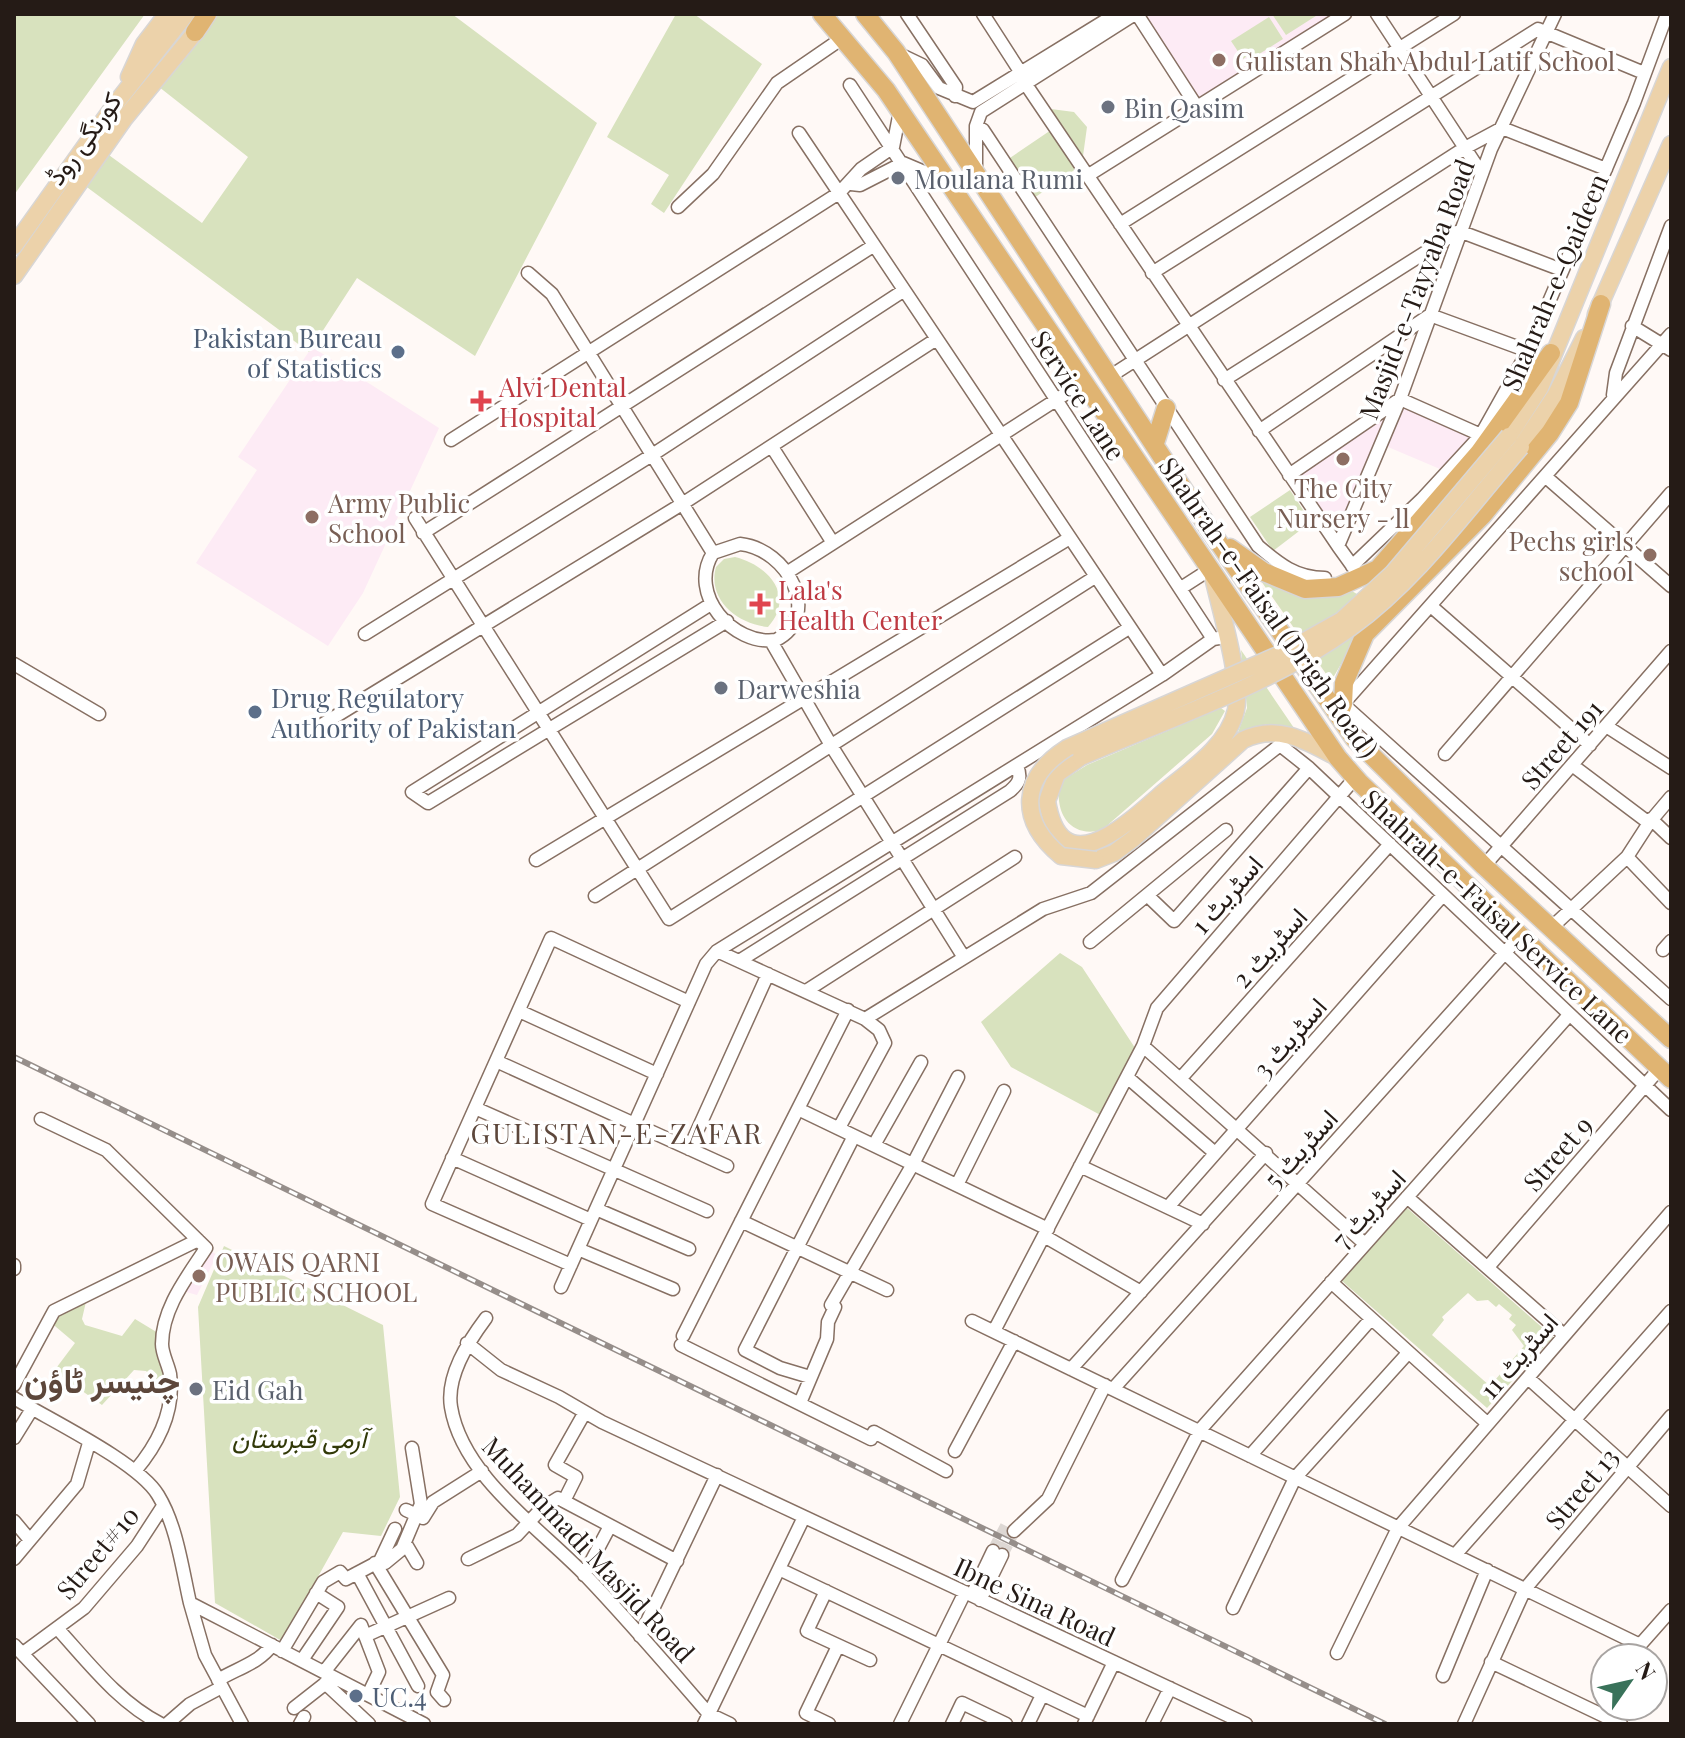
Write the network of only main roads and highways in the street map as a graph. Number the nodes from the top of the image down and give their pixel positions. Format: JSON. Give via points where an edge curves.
{"nodes":[{"id":1,"x":167,"y":14,"type":"edge"},
{"id":2,"x":186,"y":14,"type":"edge"},
{"id":3,"x":210,"y":14,"type":"edge"},
{"id":4,"x":822,"y":14,"type":"edge"},
{"id":5,"x":865,"y":14,"type":"edge"},
{"id":6,"x":195,"y":32,"type":"joint"},
{"id":7,"x":1671,"y":67,"type":"edge"},
{"id":8,"x":116,"y":103,"type":"junction"},
{"id":9,"x":1671,"y":144,"type":"edge"},
{"id":10,"x":14,"y":246,"type":"edge"},
{"id":11,"x":14,"y":276,"type":"edge"},
{"id":12,"x":1601,"y":304,"type":"junction"},
{"id":13,"x":1551,"y":353,"type":"junction"},
{"id":14,"x":1166,"y":408,"type":"road end"},
{"id":15,"x":1515,"y":442,"type":"junction"},
{"id":16,"x":1155,"y":443,"type":"junction"},
{"id":17,"x":1212,"y":533,"type":"junction"},
{"id":18,"x":1357,"y":572,"type":"junction"},
{"id":19,"x":1211,"y":573,"type":"junction"},
{"id":20,"x":1385,"y":613,"type":"junction"},
{"id":21,"x":1341,"y":710,"type":"junction"},
{"id":22,"x":1338,"y":758,"type":"junction"},
{"id":23,"x":1671,"y":1039,"type":"edge"},
{"id":24,"x":1666,"y":1074,"type":"edge"}],
"edges":[{"from":1,"to":8,"type":"main road","via":[[144,44]]},
{"from":2,"to":8,"type":"main road","name":"کورنگی روڈ"},
{"from":3,"to":6,"type":"highway"},
{"from":4,"to":19,"type":"highway","name":"Shahrah-e-Faisal (Drigh Road)","via":[[900,111]]},
{"from":5,"to":16,"type":"highway","name":"Shahrah-e-Faisal (Drigh Road)","via":[[896,52]]},
{"from":6,"to":11,"type":"main road","name":"کورنگی روڈ","via":[[124,119]]},
{"from":7,"to":13,"type":"main road","name":"Shahrah-e-Qaideen"},
{"from":8,"to":10,"type":"main road","name":"کورنگی روڈ"},
{"from":9,"to":12,"type":"main road","name":"Shahrah-e-Qaideen"},
{"from":12,"to":15,"type":"main road","name":"Shahrah-e-Qaideen","via":[[1555,396]]},
{"from":12,"to":20,"type":"highway","via":[[1569,403],[1543,442],[1482,516]]},
{"from":13,"to":15,"type":"main road","name":"Shahrah-e-Qaideen"},
{"from":13,"to":18,"type":"highway","via":[[1479,453],[1378,569]]},
{"from":14,"to":16,"type":"highway"},
{"from":15,"to":19,"type":"main road","name":"Shahrah-e-Qaideen","bridge":true,"via":[[1400,587],[1351,627],[1268,675],[1067,765],[1050,785],[1047,801],[1049,815],[1068,840],[1084,845],[1101,842],[1191,769],[1231,726],[1237,707],[1220,638]]},
{"from":15,"to":22,"type":"main road","name":"Shahrah-e-Qaideen","bridge":true,"via":[[1342,620],[1285,652],[1067,748],[1035,777],[1031,816],[1049,846],[1080,861],[1114,853],[1255,734],[1280,732]]},
{"from":16,"to":17,"type":"highway","name":"Shahrah-e-Faisal (Drigh Road)"},
{"from":17,"to":18,"type":"highway","via":[[1286,583],[1323,590]]},
{"from":17,"to":21,"type":"highway","name":"Shahrah-e-Faisal (Drigh Road)"},
{"from":18,"to":20,"type":"highway","via":[[1367,605]]},
{"from":19,"to":22,"type":"highway","name":"Shahrah-e-Faisal (Drigh Road)"},
{"from":20,"to":21,"type":"highway","via":[[1353,656]]},
{"from":21,"to":23,"type":"highway","name":"Shahrah-e-Faisal (Drigh Road)","via":[[1354,738]]},
{"from":22,"to":24,"type":"highway","name":"Shahrah-e-Faisal (Drigh Road)"}]}
